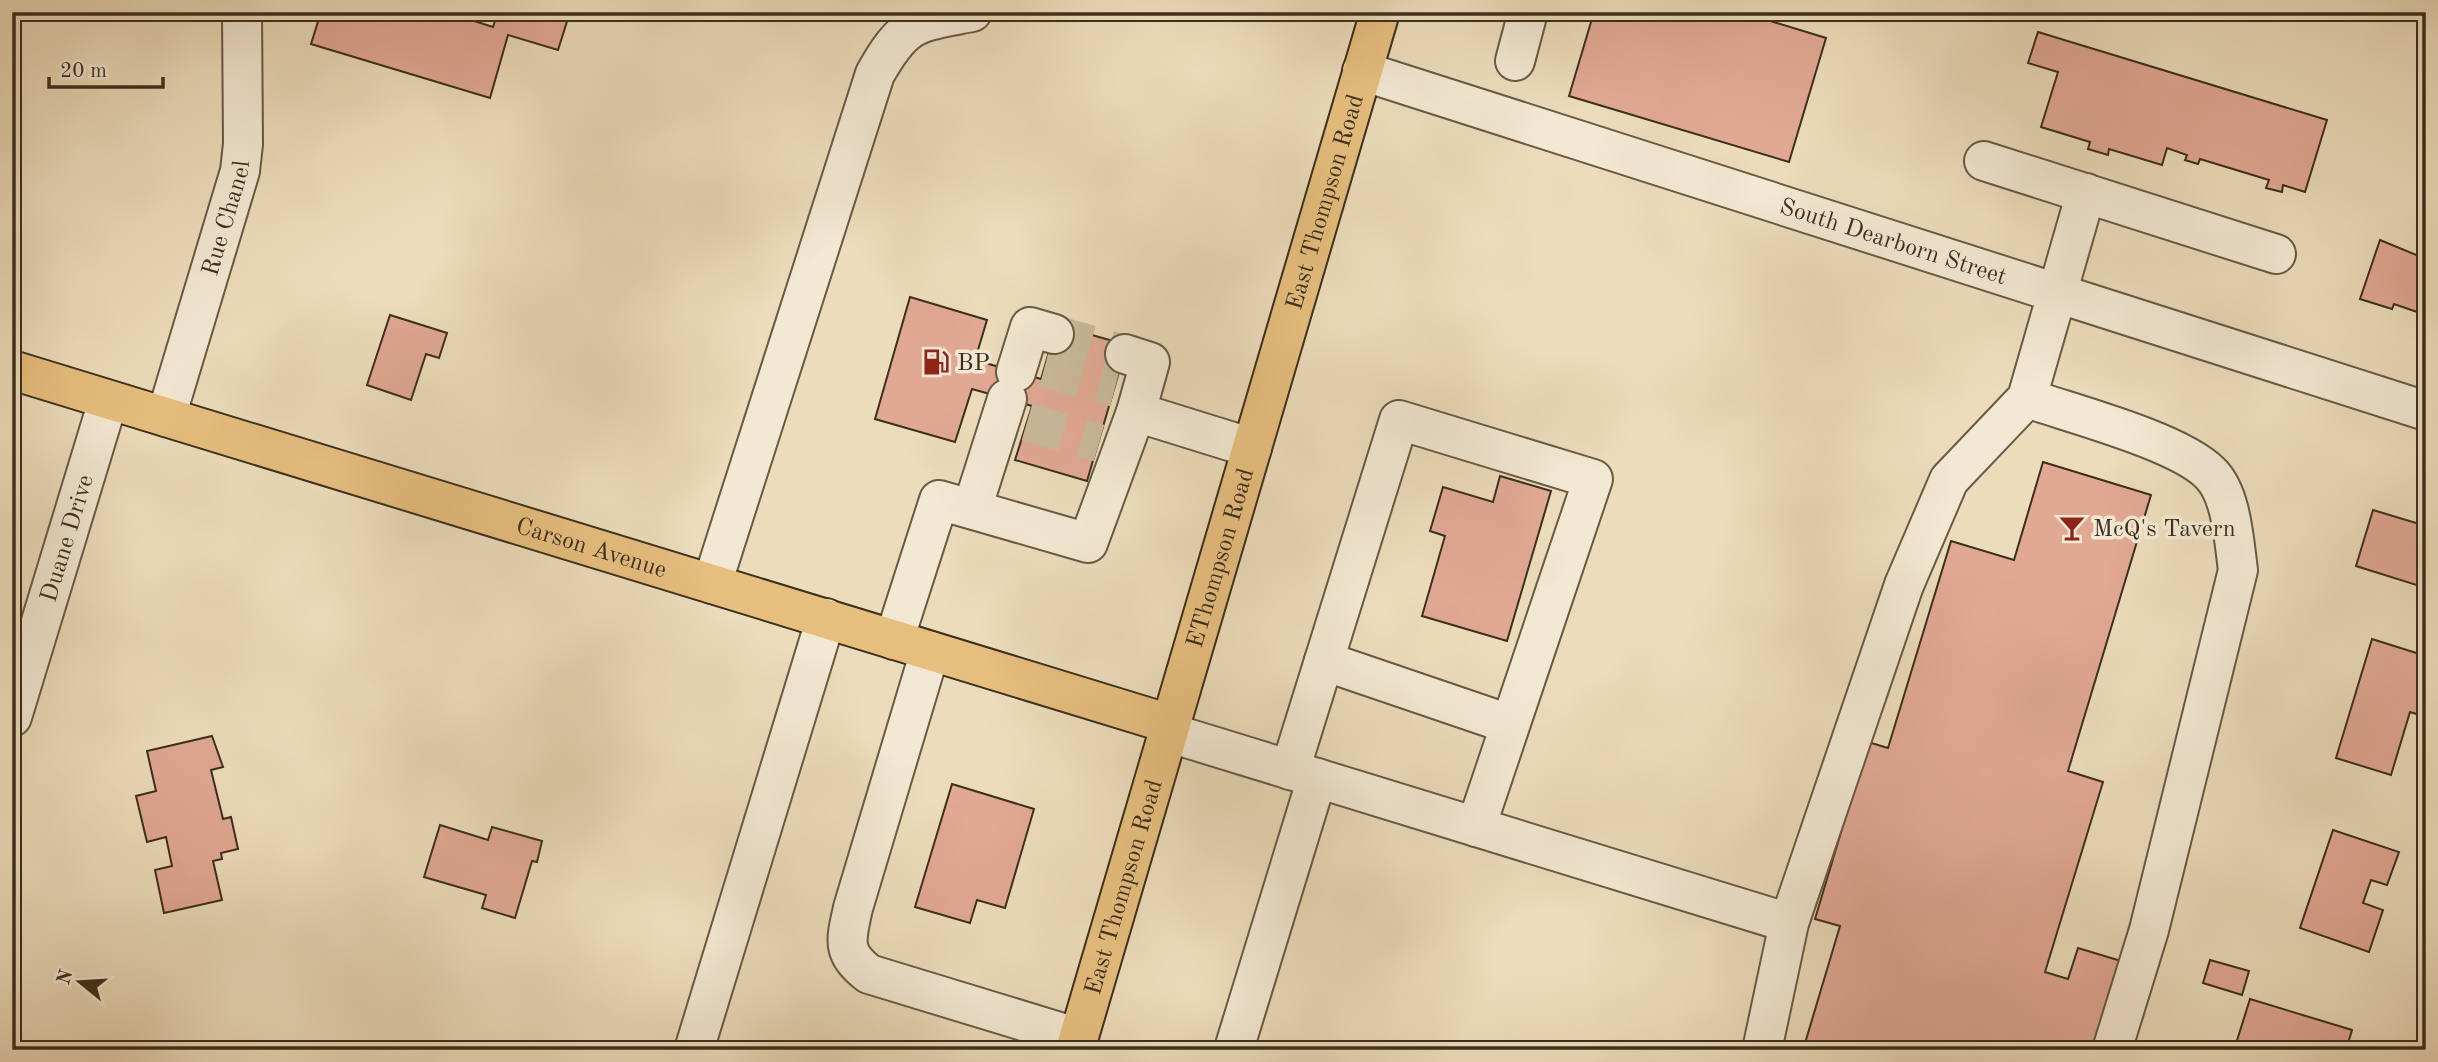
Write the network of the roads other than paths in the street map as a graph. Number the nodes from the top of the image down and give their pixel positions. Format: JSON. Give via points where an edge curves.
{"nodes":[{"id":1,"x":242,"y":12,"type":"edge"},
{"id":2,"x":972,"y":12,"type":"edge"},
{"id":3,"x":1528,"y":12,"type":"edge"},
{"id":4,"x":1377,"y":13,"type":"edge"},
{"id":5,"x":1515,"y":61,"type":"dead end"},
{"id":6,"x":1362,"y":71,"type":"junction"},
{"id":7,"x":1984,"y":161,"type":"dead end"},
{"id":8,"x":2086,"y":193,"type":"junction"},
{"id":9,"x":2276,"y":254,"type":"dead end"},
{"id":10,"x":2056,"y":293,"type":"junction"},
{"id":11,"x":12,"y":370,"type":"edge"},
{"id":12,"x":1024,"y":382,"type":"dead end"},
{"id":13,"x":1268,"y":391,"type":"joint"},
{"id":14,"x":2027,"y":398,"type":"junction"},
{"id":15,"x":108,"y":401,"type":"junction"},
{"id":16,"x":2426,"y":411,"type":"edge"},
{"id":17,"x":166,"y":417,"type":"junction"},
{"id":18,"x":1252,"y":448,"type":"junction"},
{"id":19,"x":972,"y":509,"type":"junction"},
{"id":20,"x":712,"y":584,"type":"junction"},
{"id":21,"x":826,"y":618,"type":"junction"},
{"id":22,"x":894,"y":639,"type":"junction"},
{"id":23,"x":930,"y":651,"type":"junction"},
{"id":24,"x":1324,"y":661,"type":"junction"},
{"id":25,"x":12,"y":717,"type":"edge"},
{"id":26,"x":1509,"y":724,"type":"junction"},
{"id":27,"x":1168,"y":728,"type":"junction"},
{"id":28,"x":1303,"y":774,"type":"junction"},
{"id":29,"x":1476,"y":828,"type":"junction"},
{"id":30,"x":1789,"y":923,"type":"junction"},
{"id":31,"x":1077,"y":1044,"type":"edge"},
{"id":32,"x":1234,"y":1049,"type":"edge"},
{"id":33,"x":694,"y":1050,"type":"edge"},
{"id":34,"x":1762,"y":1050,"type":"edge"},
{"id":35,"x":2112,"y":1050,"type":"edge"}],
"edges":[{"from":1,"to":17,"type":"street","name":"Rue Chanel","via":[[240,171]]},
{"from":2,"to":20,"type":"street","via":[[917,23],[893,41],[875,74]]},
{"from":3,"to":5,"type":"street"},
{"from":4,"to":6,"type":"main road","name":"East Thompson Road"},
{"from":6,"to":10,"type":"street","name":"South Dearborn Street"},
{"from":6,"to":13,"type":"main road","name":"East Thompson Road"},
{"from":7,"to":8,"type":"street"},
{"from":8,"to":9,"type":"street"},
{"from":8,"to":10,"type":"street"},
{"from":10,"to":14,"type":"street"},
{"from":10,"to":16,"type":"street","name":"South Dearborn Street"},
{"from":11,"to":15,"type":"main road","name":"Carson Avenue"},
{"from":12,"to":19,"type":"street"},
{"from":13,"to":18,"type":"main road","name":"EThompson Road"},
{"from":14,"to":30,"type":"street","via":[[1949,480],[1904,585]]},
{"from":14,"to":35,"type":"street","via":[[2179,450],[2212,474],[2231,514],[2238,570],[2149,930]]},
{"from":15,"to":17,"type":"main road","name":"Carson Avenue"},
{"from":15,"to":25,"type":"street","name":"Duane Drive"},
{"from":17,"to":20,"type":"main road","name":"Carson Avenue"},
{"from":18,"to":19,"type":"street","via":[[1129,388],[1088,543]]},
{"from":18,"to":27,"type":"main road","name":"EThompson Road"},
{"from":19,"to":22,"type":"street","via":[[939,500]]},
{"from":20,"to":21,"type":"main road","name":"Carson Avenue"},
{"from":21,"to":22,"type":"main road","name":"Carson Avenue"},
{"from":21,"to":33,"type":"street"},
{"from":22,"to":23,"type":"main road","name":"Carson Avenue"},
{"from":23,"to":27,"type":"main road","name":"Carson Avenue"},
{"from":23,"to":31,"type":"street","via":[[845,942],[853,962],[869,974]]},
{"from":24,"to":26,"type":"street"},
{"from":24,"to":26,"type":"street","via":[[1399,420],[1593,479]]},
{"from":24,"to":28,"type":"street"},
{"from":26,"to":29,"type":"street"},
{"from":27,"to":28,"type":"street"},
{"from":27,"to":31,"type":"main road","name":"East Thompson Road"},
{"from":28,"to":29,"type":"street"},
{"from":28,"to":32,"type":"street"},
{"from":29,"to":30,"type":"street"},
{"from":30,"to":34,"type":"street"}]}
